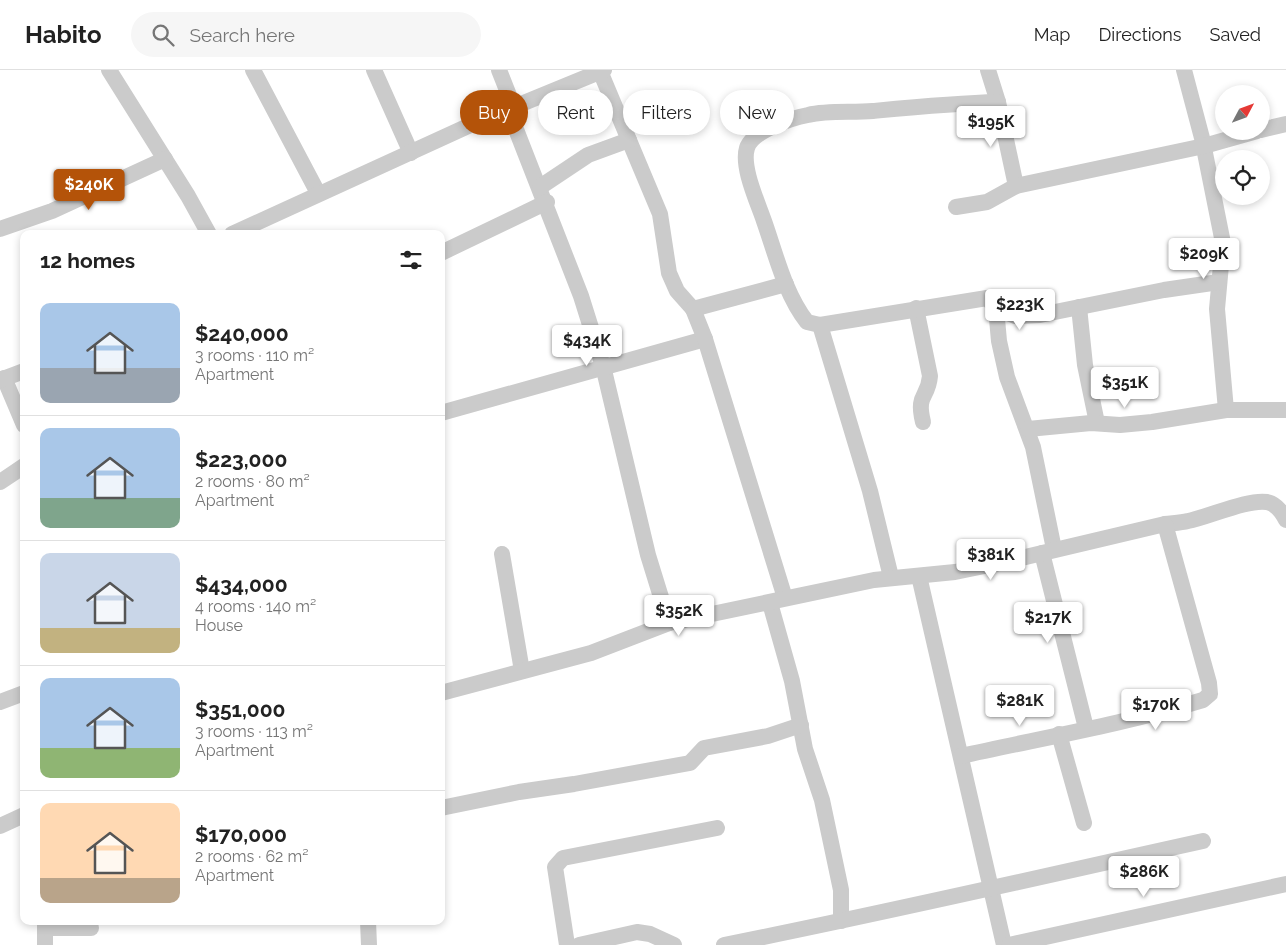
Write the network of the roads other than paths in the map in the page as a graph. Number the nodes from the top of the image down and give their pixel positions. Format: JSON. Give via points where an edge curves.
{"nodes":[{"id":1,"x":109,"y":70,"type":"edge"},
{"id":2,"x":253,"y":70,"type":"edge"},
{"id":3,"x":374,"y":70,"type":"edge"},
{"id":4,"x":499,"y":70,"type":"edge"},
{"id":5,"x":988,"y":70,"type":"edge"},
{"id":6,"x":1184,"y":70,"type":"edge"},
{"id":7,"x":602,"y":71,"type":"edge"},
{"id":8,"x":505,"y":90,"type":"edge"},
{"id":9,"x":528,"y":101,"type":"edge"},
{"id":10,"x":998,"y":102,"type":"junction"},
{"id":11,"x":1286,"y":124,"type":"edge"},
{"id":12,"x":1270,"y":128,"type":"edge"},
{"id":13,"x":460,"y":131,"type":"edge"},
{"id":14,"x":521,"y":135,"type":"edge"},
{"id":15,"x":629,"y":140,"type":"junction"},
{"id":16,"x":1225,"y":140,"type":"edge"},
{"id":17,"x":1204,"y":146,"type":"junction"},
{"id":18,"x":411,"y":154,"type":"junction"},
{"id":19,"x":164,"y":159,"type":"junction"},
{"id":20,"x":1016,"y":186,"type":"junction"},
{"id":21,"x":318,"y":193,"type":"junction"},
{"id":22,"x":544,"y":195,"type":"junction"},
{"id":23,"x":956,"y":208,"type":"dead end"},
{"id":24,"x":0,"y":229,"type":"edge"},
{"id":25,"x":207,"y":230,"type":"edge"},
{"id":26,"x":240,"y":230,"type":"edge"},
{"id":27,"x":445,"y":251,"type":"edge"},
{"id":28,"x":1219,"y":282,"type":"junction"},
{"id":29,"x":786,"y":284,"type":"junction"},
{"id":30,"x":1079,"y":307,"type":"junction"},
{"id":31,"x":916,"y":308,"type":"junction"},
{"id":32,"x":996,"y":308,"type":"junction"},
{"id":33,"x":693,"y":309,"type":"junction"},
{"id":34,"x":820,"y":325,"type":"junction"},
{"id":35,"x":705,"y":339,"type":"junction"},
{"id":36,"x":603,"y":366,"type":"junction"},
{"id":37,"x":20,"y":372,"type":"edge"},
{"id":38,"x":2,"y":379,"type":"edge"},
{"id":39,"x":1226,"y":410,"type":"junction"},
{"id":40,"x":1286,"y":410,"type":"edge"},
{"id":41,"x":445,"y":412,"type":"edge"},
{"id":42,"x":20,"y":417,"type":"edge"},
{"id":43,"x":923,"y":422,"type":"dead end"},
{"id":44,"x":1097,"y":423,"type":"junction"},
{"id":45,"x":1028,"y":429,"type":"junction"},
{"id":46,"x":20,"y":469,"type":"edge"},
{"id":47,"x":0,"y":482,"type":"edge"},
{"id":48,"x":1286,"y":520,"type":"edge"},
{"id":49,"x":1165,"y":524,"type":"junction"},
{"id":50,"x":1048,"y":551,"type":"junction"},
{"id":51,"x":502,"y":554,"type":"dead end"},
{"id":52,"x":919,"y":576,"type":"junction"},
{"id":53,"x":891,"y":577,"type":"junction"},
{"id":54,"x":778,"y":600,"type":"junction"},
{"id":55,"x":669,"y":623,"type":"junction"},
{"id":56,"x":522,"y":671,"type":"junction"},
{"id":57,"x":445,"y":692,"type":"edge"},
{"id":58,"x":20,"y":694,"type":"edge"},
{"id":59,"x":0,"y":702,"type":"edge"},
{"id":60,"x":801,"y":725,"type":"junction"},
{"id":61,"x":1086,"y":728,"type":"junction"},
{"id":62,"x":1059,"y":734,"type":"junction"},
{"id":63,"x":961,"y":756,"type":"junction"},
{"id":64,"x":445,"y":807,"type":"edge"},
{"id":65,"x":20,"y":817,"type":"edge"},
{"id":66,"x":1084,"y":823,"type":"dead end"},
{"id":67,"x":0,"y":826,"type":"edge"},
{"id":68,"x":717,"y":828,"type":"dead end"},
{"id":69,"x":1203,"y":841,"type":"dead end"},
{"id":70,"x":1286,"y":884,"type":"edge"},
{"id":71,"x":992,"y":887,"type":"junction"},
{"id":72,"x":841,"y":922,"type":"junction"},
{"id":73,"x":45,"y":925,"type":"edge"},
{"id":74,"x":368,"y":925,"type":"edge"},
{"id":75,"x":91,"y":928,"type":"dead end"},
{"id":76,"x":45,"y":945,"type":"edge"},
{"id":77,"x":369,"y":945,"type":"edge"},
{"id":78,"x":567,"y":945,"type":"edge"},
{"id":79,"x":579,"y":945,"type":"edge"},
{"id":80,"x":674,"y":945,"type":"edge"},
{"id":81,"x":724,"y":945,"type":"edge"},
{"id":82,"x":1004,"y":945,"type":"edge"},
{"id":83,"x":1009,"y":945,"type":"edge"}],
"edges":[{"from":1,"to":19,"type":"street"},
{"from":2,"to":21,"type":"street"},
{"from":3,"to":18,"type":"street"},
{"from":4,"to":8,"type":"street"},
{"from":5,"to":10,"type":"street"},
{"from":6,"to":17,"type":"street"},
{"from":7,"to":9,"type":"street"},
{"from":7,"to":15,"type":"street"},
{"from":10,"to":20,"type":"street"},
{"from":10,"to":29,"type":"street","via":[[810,114],[784,121],[752,140],[746,156],[750,180]]},
{"from":11,"to":12,"type":"street"},
{"from":13,"to":18,"type":"street"},
{"from":14,"to":22,"type":"street"},
{"from":15,"to":22,"type":"street","via":[[588,156]]},
{"from":15,"to":33,"type":"street","via":[[660,214],[669,273],[677,291]]},
{"from":16,"to":17,"type":"street"},
{"from":17,"to":20,"type":"street"},
{"from":17,"to":28,"type":"street","via":[[1223,243]]},
{"from":18,"to":21,"type":"street"},
{"from":19,"to":24,"type":"street","via":[[52,211]]},
{"from":19,"to":25,"type":"street"},
{"from":20,"to":23,"type":"street","via":[[987,202]]},
{"from":21,"to":26,"type":"street"},
{"from":22,"to":27,"type":"street"},
{"from":22,"to":36,"type":"street"},
{"from":28,"to":30,"type":"street"},
{"from":28,"to":39,"type":"street","via":[[1218,326]]},
{"from":29,"to":33,"type":"street"},
{"from":29,"to":34,"type":"street","via":[[808,322]]},
{"from":30,"to":32,"type":"street","via":[[1015,316]]},
{"from":30,"to":44,"type":"street","via":[[1085,365]]},
{"from":31,"to":32,"type":"street","via":[[987,298]]},
{"from":31,"to":34,"type":"street"},
{"from":31,"to":43,"type":"street","via":[[930,376],[930,383],[920,399]]},
{"from":32,"to":45,"type":"street","via":[[1007,377]]},
{"from":33,"to":35,"type":"street"},
{"from":34,"to":53,"type":"street","via":[[870,491]]},
{"from":35,"to":36,"type":"street"},
{"from":35,"to":54,"type":"street"},
{"from":36,"to":41,"type":"street"},
{"from":36,"to":55,"type":"street","via":[[648,555]]},
{"from":37,"to":38,"type":"street"},
{"from":38,"to":42,"type":"street"},
{"from":39,"to":40,"type":"street"},
{"from":39,"to":44,"type":"street","via":[[1152,422]]},
{"from":44,"to":45,"type":"street"},
{"from":45,"to":50,"type":"street"},
{"from":46,"to":47,"type":"street"},
{"from":48,"to":49,"type":"street","via":[[1282,512],[1268,502]]},
{"from":49,"to":50,"type":"street"},
{"from":49,"to":61,"type":"street","via":[[1210,694],[1203,700],[1148,717]]},
{"from":50,"to":52,"type":"street","via":[[955,572]]},
{"from":50,"to":61,"type":"street"},
{"from":51,"to":56,"type":"street"},
{"from":52,"to":53,"type":"street"},
{"from":52,"to":63,"type":"street"},
{"from":53,"to":54,"type":"street"},
{"from":54,"to":55,"type":"street"},
{"from":54,"to":60,"type":"street"},
{"from":55,"to":56,"type":"street","via":[[591,653]]},
{"from":56,"to":57,"type":"street"},
{"from":58,"to":59,"type":"street"},
{"from":60,"to":64,"type":"street","via":[[768,736],[704,748],[690,763]]},
{"from":60,"to":72,"type":"street","via":[[805,749],[822,800],[841,890]]},
{"from":61,"to":62,"type":"street"},
{"from":62,"to":63,"type":"street"},
{"from":62,"to":66,"type":"street"},
{"from":63,"to":71,"type":"street"},
{"from":65,"to":67,"type":"street"},
{"from":68,"to":78,"type":"street","via":[[563,858],[555,867]]},
{"from":69,"to":71,"type":"street"},
{"from":70,"to":83,"type":"street"},
{"from":71,"to":72,"type":"street"},
{"from":71,"to":82,"type":"street"},
{"from":72,"to":81,"type":"street"},
{"from":73,"to":75,"type":"street"},
{"from":73,"to":76,"type":"street"},
{"from":74,"to":77,"type":"street"},
{"from":79,"to":80,"type":"street","via":[[637,932]]}]}
